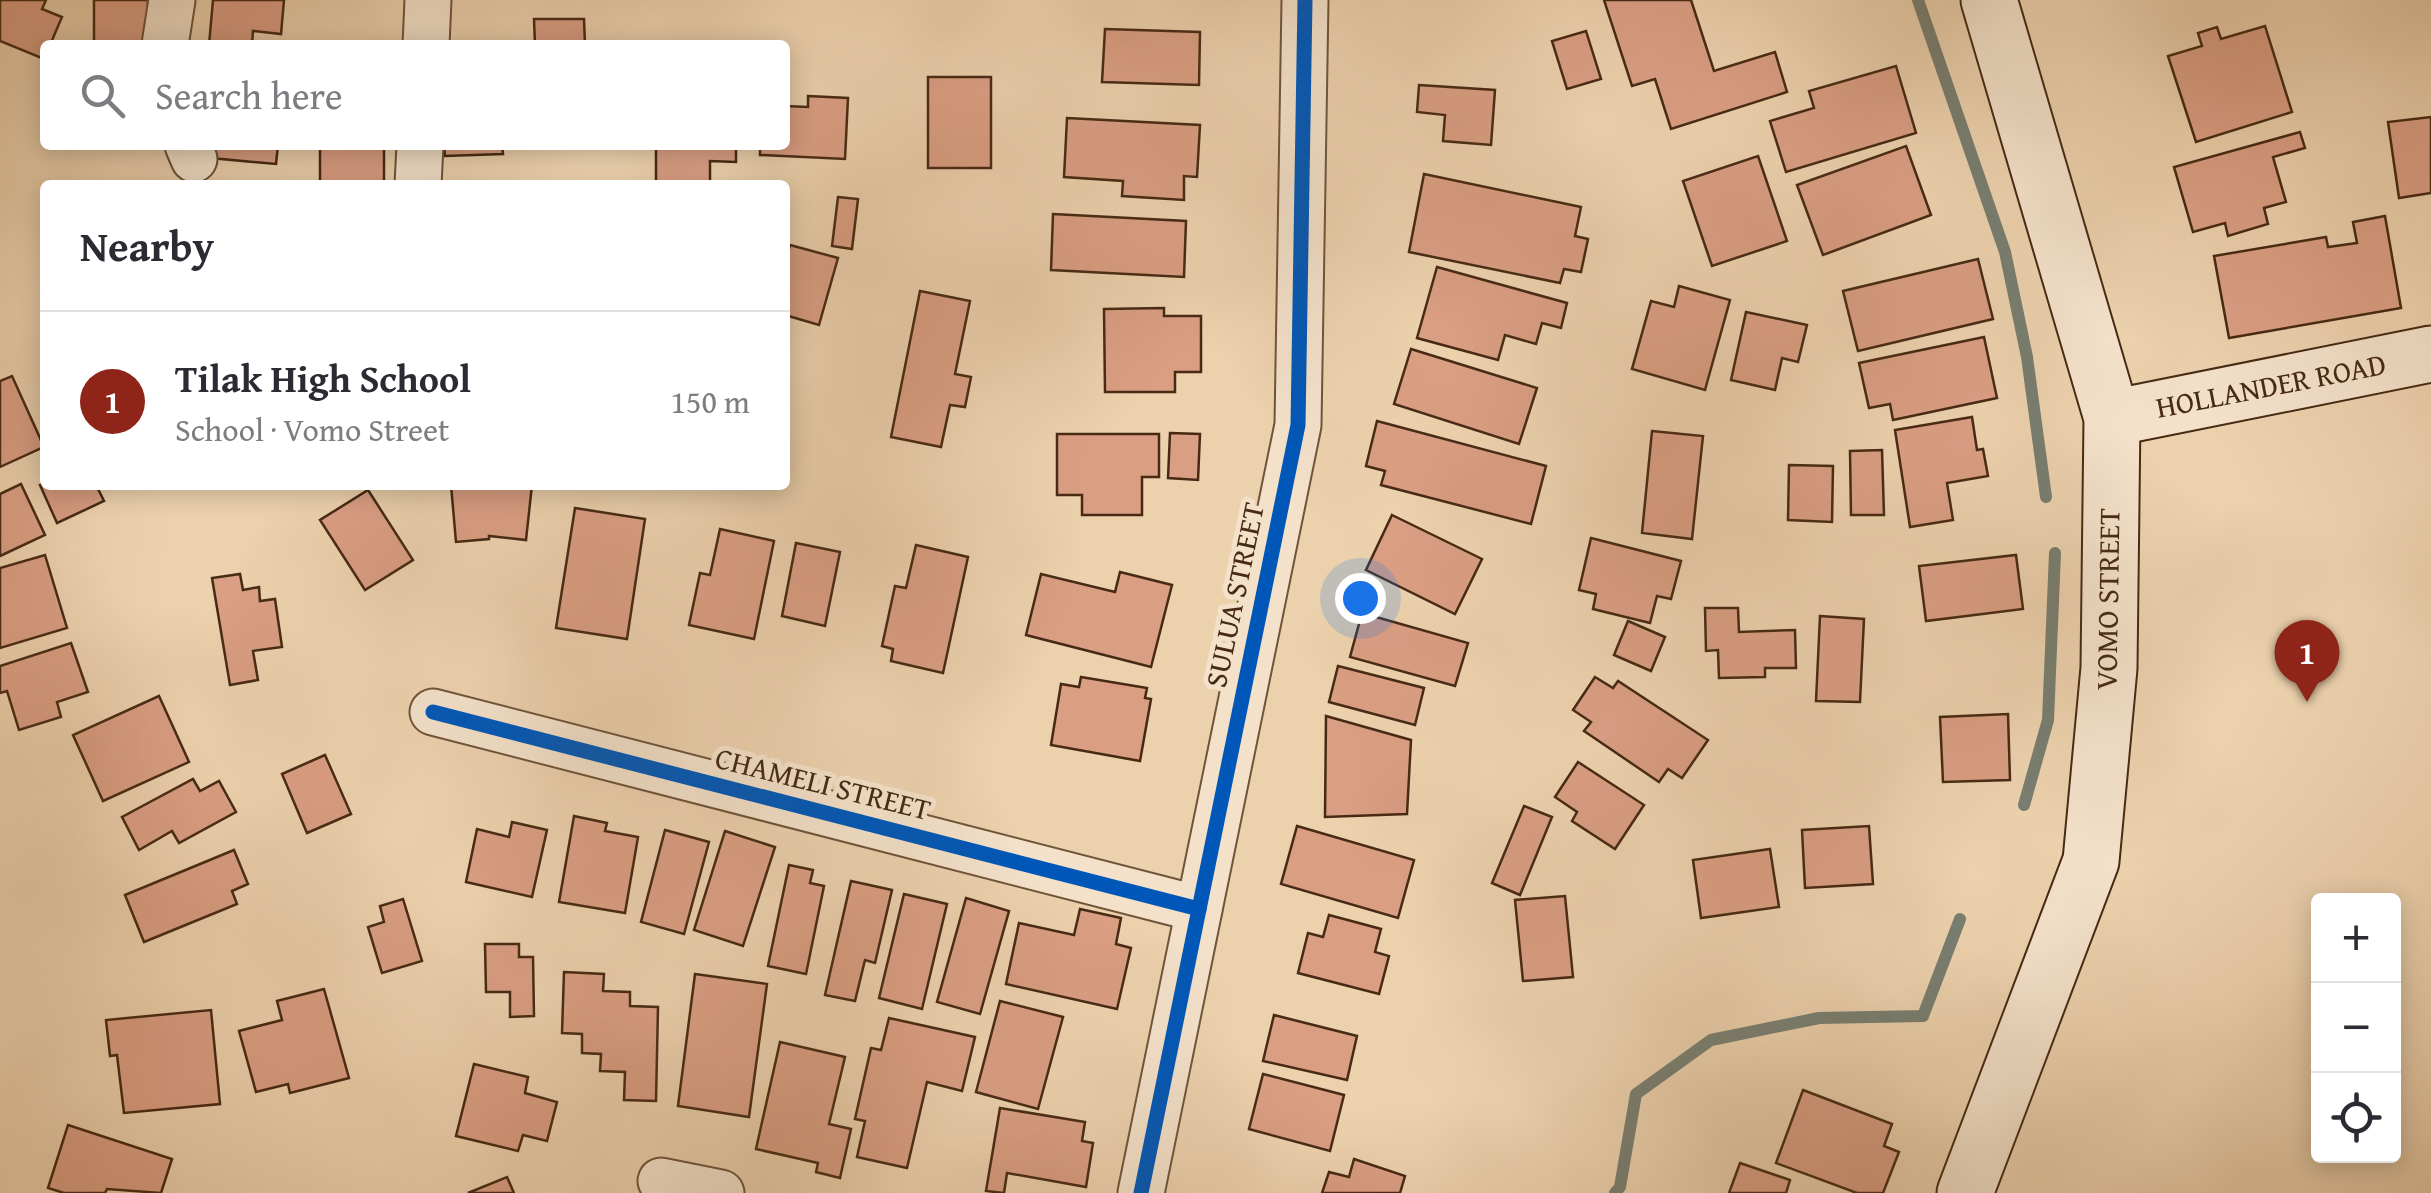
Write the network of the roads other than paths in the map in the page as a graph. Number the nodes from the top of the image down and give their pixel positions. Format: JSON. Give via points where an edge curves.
{"nodes":[{"id":1,"x":172,"y":0,"type":"edge"},
{"id":2,"x":428,"y":0,"type":"edge"},
{"id":3,"x":1305,"y":0,"type":"edge"},
{"id":4,"x":1988,"y":0,"type":"edge"},
{"id":5,"x":166,"y":40,"type":"edge"},
{"id":6,"x":426,"y":40,"type":"edge"},
{"id":7,"x":420,"y":150,"type":"edge"},
{"id":8,"x":418,"y":180,"type":"edge"},
{"id":9,"x":2431,"y":354,"type":"edge"},
{"id":10,"x":2112,"y":418,"type":"junction"},
{"id":11,"x":433,"y":712,"type":"dead end"},
{"id":12,"x":1199,"y":909,"type":"junction"},
{"id":13,"x":661,"y":1181,"type":"dead end"},
{"id":14,"x":721,"y":1193,"type":"edge"},
{"id":15,"x":1142,"y":1193,"type":"edge"},
{"id":16,"x":1966,"y":1193,"type":"edge"}],
"edges":[{"from":1,"to":5,"type":"street"},
{"from":2,"to":6,"type":"street"},
{"from":3,"to":12,"type":"street","name":"SULUA STREET","via":[[1298,425]]},
{"from":4,"to":10,"type":"main road","name":"VOMO STREET"},
{"from":7,"to":8,"type":"street"},
{"from":9,"to":10,"type":"main road","name":"HOLLANDER ROAD"},
{"from":10,"to":16,"type":"main road","name":"VOMO STREET","via":[[2109,668],[2092,861]]},
{"from":11,"to":12,"type":"street","name":"CHAMELI STREET"},
{"from":12,"to":15,"type":"street","name":"SULUA STREET"},
{"from":13,"to":14,"type":"street"}]}
